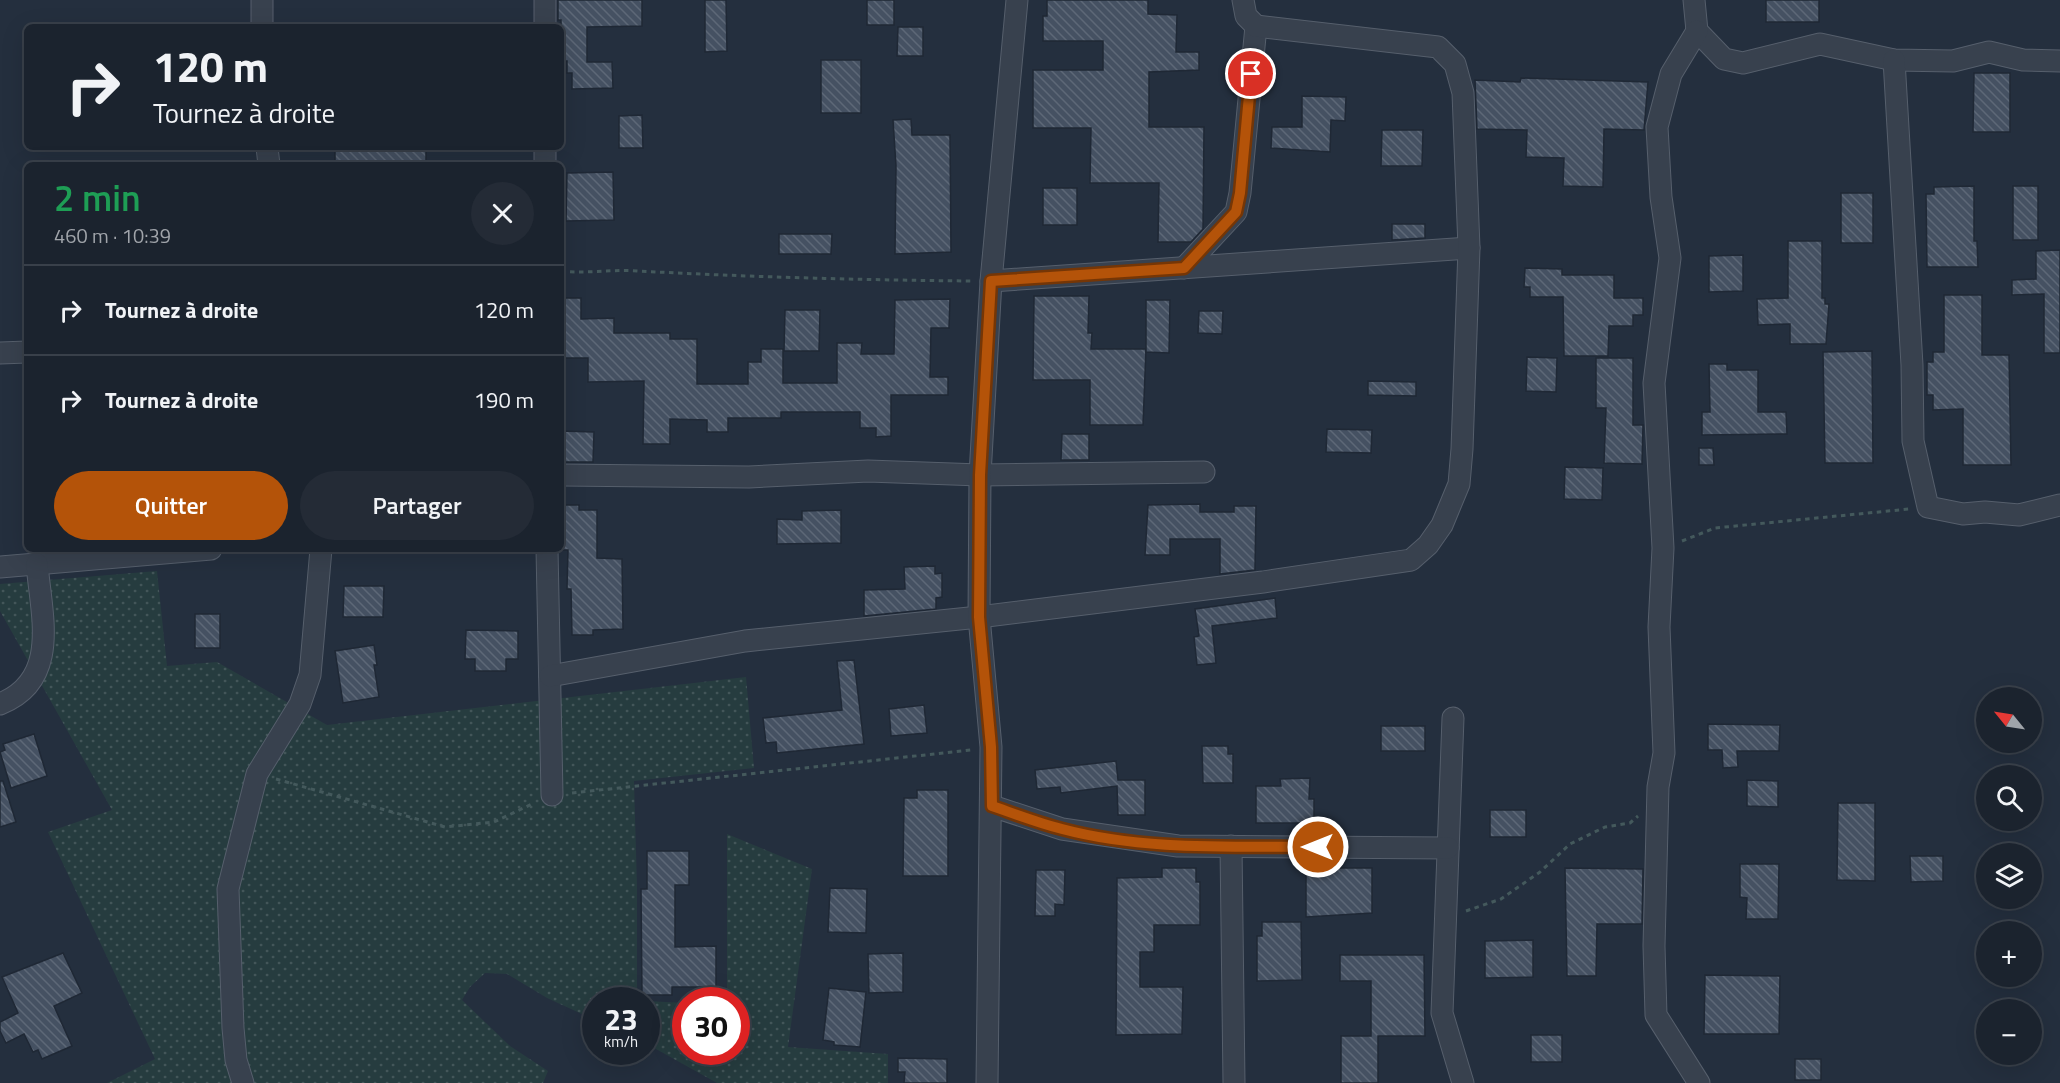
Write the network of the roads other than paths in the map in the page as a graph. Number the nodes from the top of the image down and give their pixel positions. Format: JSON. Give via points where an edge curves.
{"nodes":[{"id":1,"x":262,"y":0,"type":"edge"},
{"id":2,"x":544,"y":0,"type":"edge"},
{"id":3,"x":1017,"y":0,"type":"edge"},
{"id":4,"x":1242,"y":0,"type":"edge"},
{"id":5,"x":1694,"y":0,"type":"edge"},
{"id":6,"x":262,"y":24,"type":"edge"},
{"id":7,"x":545,"y":24,"type":"edge"},
{"id":8,"x":1256,"y":26,"type":"junction"},
{"id":9,"x":1697,"y":31,"type":"junction"},
{"id":10,"x":1894,"y":60,"type":"junction"},
{"id":11,"x":2060,"y":61,"type":"edge"},
{"id":12,"x":1469,"y":248,"type":"junction"},
{"id":13,"x":1184,"y":268,"type":"junction"},
{"id":14,"x":991,"y":281,"type":"junction"},
{"id":15,"x":24,"y":352,"type":"edge"},
{"id":16,"x":0,"y":353,"type":"edge"},
{"id":17,"x":1204,"y":472,"type":"dead end"},
{"id":18,"x":564,"y":475,"type":"edge"},
{"id":19,"x":980,"y":475,"type":"junction"},
{"id":20,"x":2060,"y":505,"type":"edge"},
{"id":21,"x":176,"y":552,"type":"edge"},
{"id":22,"x":321,"y":552,"type":"edge"},
{"id":23,"x":547,"y":552,"type":"edge"},
{"id":24,"x":37,"y":564,"type":"junction"},
{"id":25,"x":0,"y":567,"type":"edge"},
{"id":26,"x":979,"y":617,"type":"junction"},
{"id":27,"x":550,"y":676,"type":"junction"},
{"id":28,"x":0,"y":704,"type":"edge"},
{"id":29,"x":1453,"y":718,"type":"dead end"},
{"id":30,"x":552,"y":795,"type":"road end"},
{"id":31,"x":992,"y":806,"type":"junction"},
{"id":32,"x":1231,"y":846,"type":"junction"},
{"id":33,"x":1448,"y":848,"type":"junction"},
{"id":34,"x":243,"y":1083,"type":"edge"},
{"id":35,"x":987,"y":1083,"type":"edge"},
{"id":36,"x":1234,"y":1083,"type":"edge"},
{"id":37,"x":1463,"y":1083,"type":"edge"},
{"id":38,"x":1700,"y":1083,"type":"edge"}],
"edges":[{"from":1,"to":6,"type":"street"},
{"from":2,"to":7,"type":"street"},
{"from":3,"to":14,"type":"street"},
{"from":4,"to":8,"type":"street","via":[[1246,16]]},
{"from":5,"to":9,"type":"street"},
{"from":8,"to":12,"type":"street","via":[[1438,47],[1455,64],[1463,93]]},
{"from":8,"to":13,"type":"street","via":[[1236,212]]},
{"from":9,"to":10,"type":"street","via":[[1724,59],[1743,63],[1820,44]]},
{"from":9,"to":38,"type":"street","via":[[1671,74],[1657,127],[1670,258],[1654,382],[1664,548],[1659,627],[1664,753],[1658,787],[1654,946],[1656,1015]]},
{"from":10,"to":11,"type":"street","via":[[1953,61],[1989,52],[2023,60]]},
{"from":10,"to":20,"type":"street","via":[[1913,441],[1928,507],[1963,514],[2019,515]]},
{"from":12,"to":13,"type":"street"},
{"from":12,"to":26,"type":"street","via":[[1459,484],[1442,525],[1412,560]]},
{"from":13,"to":14,"type":"street"},
{"from":14,"to":19,"type":"street"},
{"from":15,"to":16,"type":"street"},
{"from":17,"to":19,"type":"street"},
{"from":18,"to":19,"type":"street","via":[[749,477],[868,471]]},
{"from":19,"to":26,"type":"street"},
{"from":21,"to":24,"type":"street"},
{"from":22,"to":34,"type":"street","via":[[310,675],[300,704],[257,774],[228,889],[233,1028]]},
{"from":23,"to":27,"type":"street"},
{"from":24,"to":25,"type":"street"},
{"from":24,"to":28,"type":"street","via":[[42,664],[30,683]]},
{"from":26,"to":27,"type":"street","via":[[745,641]]},
{"from":26,"to":31,"type":"street","via":[[991,747]]},
{"from":27,"to":30,"type":"street"},
{"from":29,"to":33,"type":"street"},
{"from":31,"to":32,"type":"street","via":[[1062,830],[1140,842]]},
{"from":31,"to":35,"type":"street"},
{"from":32,"to":33,"type":"street"},
{"from":32,"to":36,"type":"street"},
{"from":33,"to":37,"type":"street","via":[[1442,1013]]}]}
